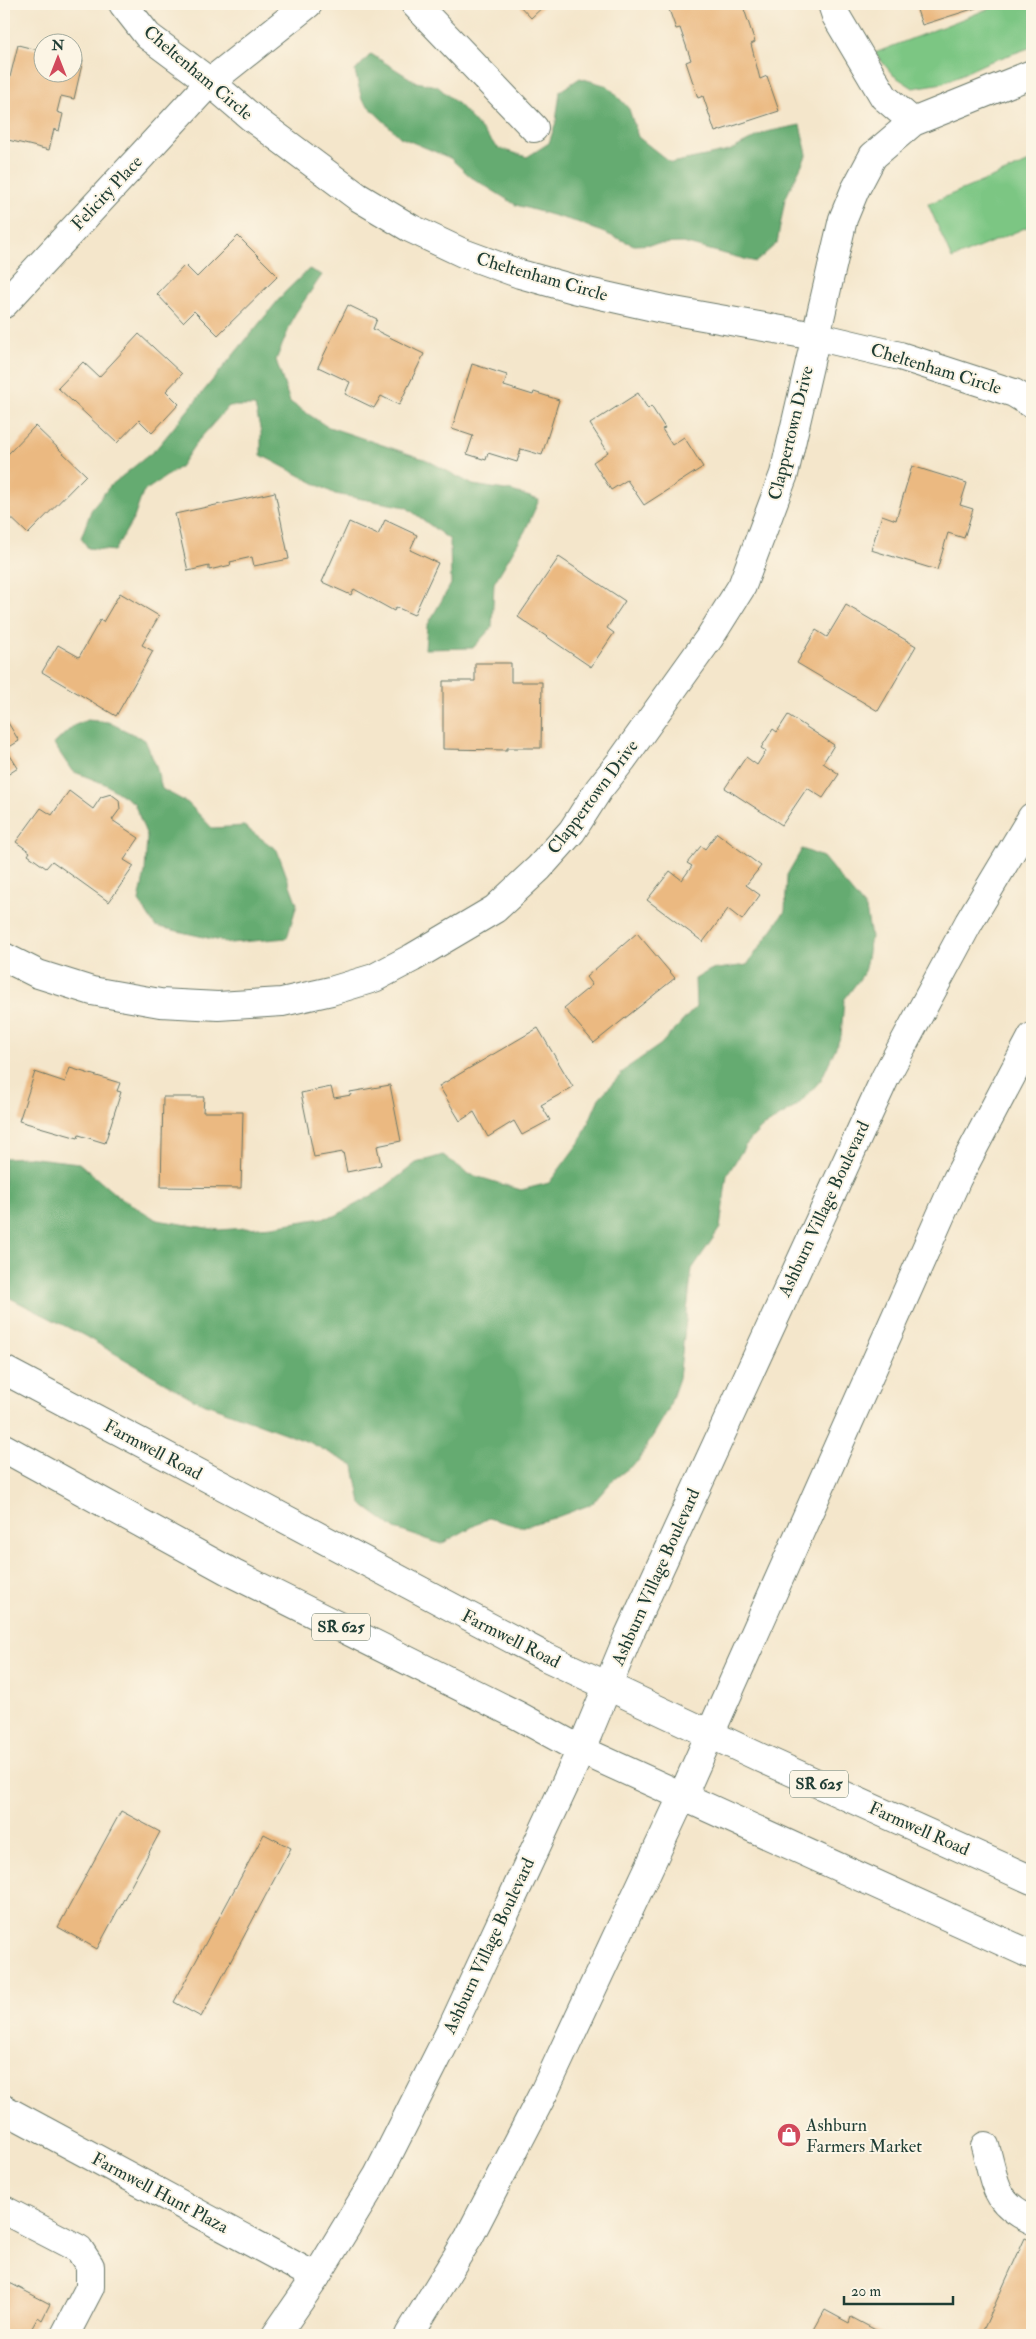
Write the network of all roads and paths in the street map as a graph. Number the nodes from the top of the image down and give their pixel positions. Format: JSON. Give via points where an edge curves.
{"nodes":[{"id":1,"x":123,"y":4,"type":"edge"},
{"id":2,"x":308,"y":4,"type":"edge"},
{"id":3,"x":415,"y":4,"type":"edge"},
{"id":4,"x":832,"y":4,"type":"edge"},
{"id":5,"x":1032,"y":74,"type":"edge"},
{"id":6,"x":210,"y":82,"type":"junction"},
{"id":7,"x":913,"y":122,"type":"junction"},
{"id":8,"x":534,"y":128,"type":"dead end"},
{"id":9,"x":4,"y":304,"type":"edge"},
{"id":10,"x":816,"y":336,"type":"junction"},
{"id":11,"x":1032,"y":404,"type":"edge"},
{"id":12,"x":1032,"y":817,"type":"edge"},
{"id":13,"x":4,"y":957,"type":"edge"},
{"id":14,"x":1032,"y":1037,"type":"edge"},
{"id":15,"x":4,"y":1370,"type":"edge"},
{"id":16,"x":4,"y":1448,"type":"edge"},
{"id":17,"x":607,"y":1687,"type":"junction"},
{"id":18,"x":709,"y":1734,"type":"junction"},
{"id":19,"x":580,"y":1750,"type":"junction"},
{"id":20,"x":682,"y":1797,"type":"junction"},
{"id":21,"x":1032,"y":1880,"type":"edge"},
{"id":22,"x":1032,"y":1955,"type":"edge"},
{"id":23,"x":4,"y":2109,"type":"edge"},
{"id":24,"x":985,"y":2146,"type":"dead end"},
{"id":25,"x":4,"y":2210,"type":"edge"},
{"id":26,"x":1032,"y":2220,"type":"edge"},
{"id":27,"x":316,"y":2276,"type":"junction"},
{"id":28,"x":65,"y":2335,"type":"edge"},
{"id":29,"x":276,"y":2335,"type":"edge"},
{"id":30,"x":409,"y":2335,"type":"edge"}],
"edges":[{"from":1,"to":6,"type":"main road","name":"Cheltenham Circle","via":[[148,36]]},
{"from":2,"to":6,"type":"main road","name":"Felicity Place"},
{"from":3,"to":8,"type":"main road"},
{"from":4,"to":7,"type":"main road","via":[[884,97]]},
{"from":5,"to":7,"type":"main road","name":"Clappertown Drive"},
{"from":6,"to":9,"type":"main road","name":"Felicity Place"},
{"from":6,"to":10,"type":"main road","name":"Cheltenham Circle","via":[[358,197],[410,228],[463,253],[574,290]]},
{"from":7,"to":10,"type":"main road","name":"Clappertown Drive","via":[[873,156],[855,190],[843,219]]},
{"from":10,"to":11,"type":"main road","name":"Cheltenham Circle","via":[[963,375],[1014,393]]},
{"from":10,"to":13,"type":"main road","name":"Clappertown Drive","via":[[784,474],[742,586],[710,637],[572,831],[539,868],[494,909],[374,978],[282,1002],[218,1006],[160,1003],[92,991],[38,974]]},
{"from":12,"to":17,"type":"main road","name":"Ashburn Village Boulevard","via":[[969,922],[886,1078]]},
{"from":14,"to":18,"type":"main road","via":[[957,1179]]},
{"from":15,"to":17,"type":"main road","name":"Farmwell Road","number":"SR 625"},
{"from":16,"to":19,"type":"main road","number":"SR 625","via":[[234,1574],[517,1715]]},
{"from":17,"to":18,"type":"main road","name":"Farmwell Road","number":"SR 625"},
{"from":17,"to":19,"type":"main road","name":"Ashburn Village Boulevard"},
{"from":18,"to":20,"type":"main road"},
{"from":18,"to":21,"type":"main road","name":"Farmwell Road","number":"SR 625"},
{"from":19,"to":20,"type":"main road","number":"SR 625"},
{"from":19,"to":27,"type":"main road","name":"Ashburn Village Boulevard","via":[[450,2032],[398,2136]]},
{"from":20,"to":22,"type":"main road","number":"SR 625"},
{"from":20,"to":30,"type":"main road","via":[[510,2162],[470,2236]]},
{"from":23,"to":27,"type":"main road","name":"Farmwell Hunt Plaza"},
{"from":24,"to":26,"type":"main road","via":[[1003,2202],[1014,2212]]},
{"from":25,"to":28,"type":"main road","via":[[78,2249],[90,2266],[90,2287]]},
{"from":27,"to":29,"type":"main road","name":"Ashburn Village Boulevard"}]}
